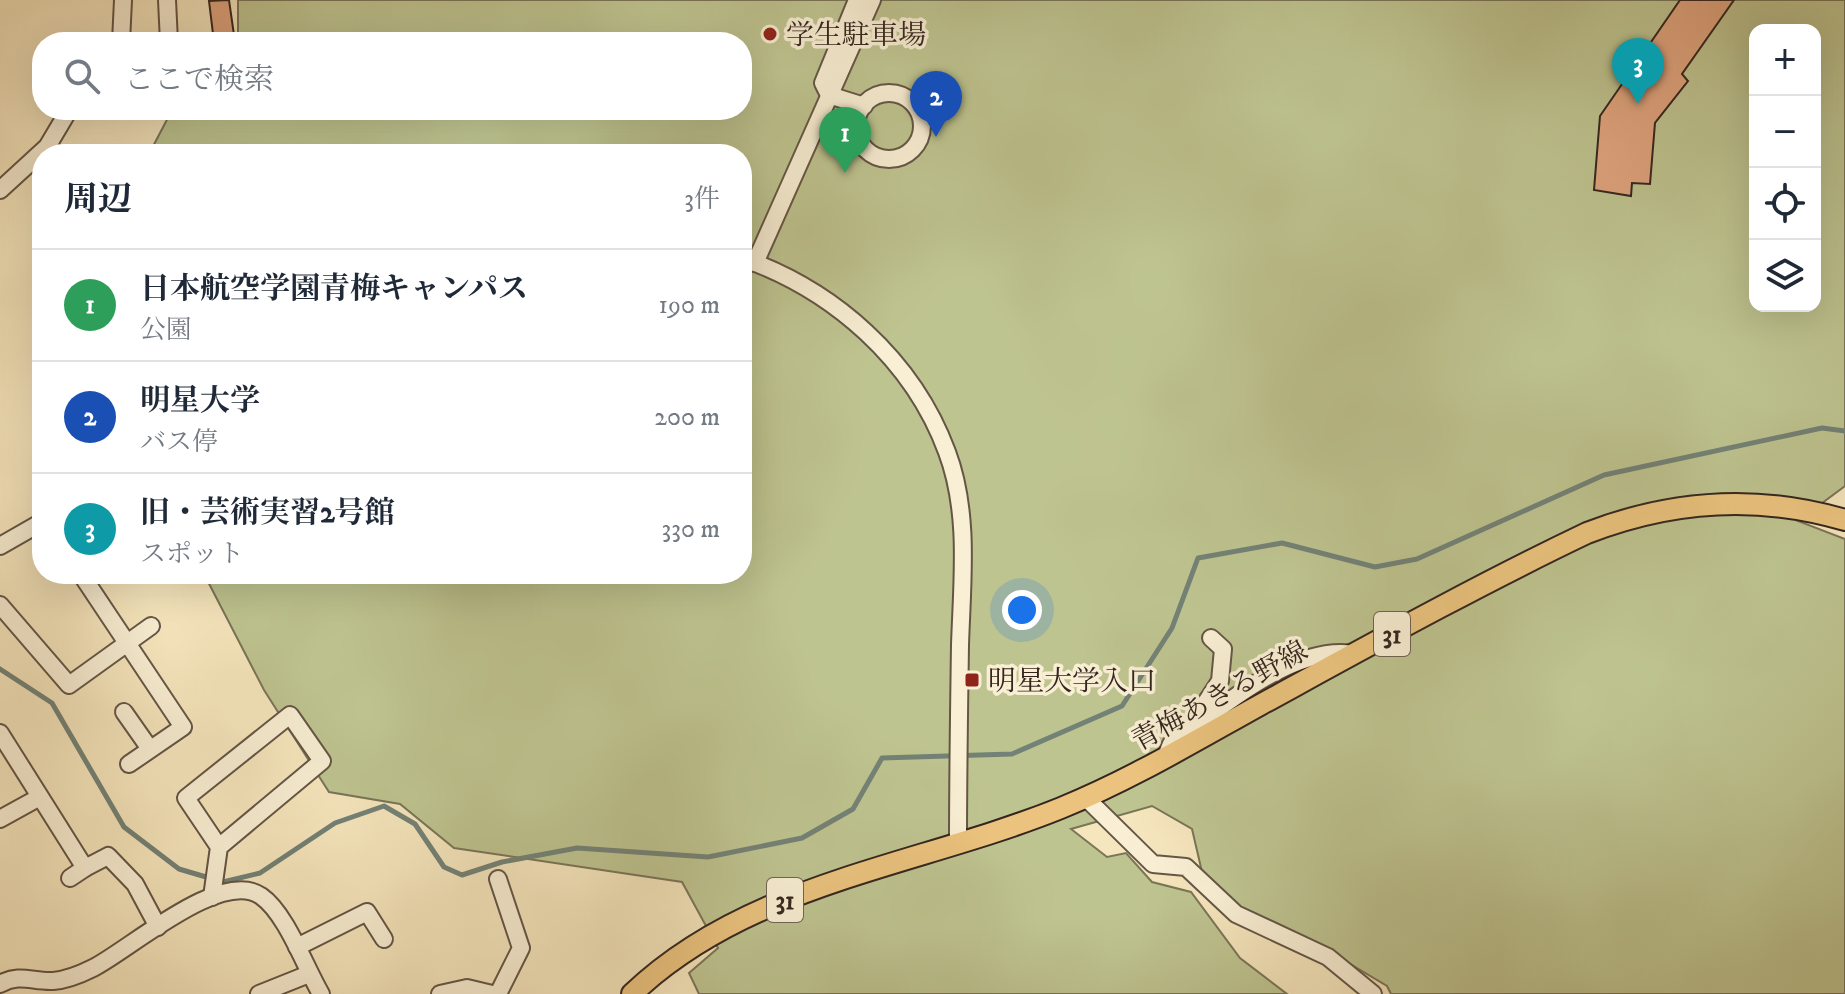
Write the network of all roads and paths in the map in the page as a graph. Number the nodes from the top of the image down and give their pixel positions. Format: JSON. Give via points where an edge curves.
{"nodes":[{"id":1,"x":123,"y":0,"type":"edge"},
{"id":2,"x":167,"y":0,"type":"edge"},
{"id":3,"x":857,"y":0,"type":"edge"},
{"id":4,"x":872,"y":0,"type":"edge"},
{"id":5,"x":121,"y":32,"type":"edge"},
{"id":6,"x":169,"y":32,"type":"edge"},
{"id":7,"x":829,"y":95,"type":"junction"},
{"id":8,"x":864,"y":106,"type":"junction"},
{"id":9,"x":63,"y":120,"type":"edge"},
{"id":10,"x":817,"y":127,"type":"junction"},
{"id":11,"x":858,"y":140,"type":"junction"},
{"id":12,"x":49,"y":144,"type":"edge"},
{"id":13,"x":32,"y":161,"type":"edge"},
{"id":14,"x":0,"y":190,"type":"edge"},
{"id":15,"x":752,"y":252,"type":"edge"},
{"id":16,"x":752,"y":262,"type":"edge"},
{"id":17,"x":1845,"y":520,"type":"edge"},
{"id":18,"x":32,"y":528,"type":"edge"},
{"id":19,"x":0,"y":546,"type":"edge"},
{"id":20,"x":88,"y":584,"type":"edge"},
{"id":21,"x":0,"y":605,"type":"edge"},
{"id":22,"x":151,"y":626,"type":"dead end"},
{"id":23,"x":1211,"y":638,"type":"dead end"},
{"id":24,"x":128,"y":644,"type":"junction"},
{"id":25,"x":1353,"y":654,"type":"junction"},
{"id":26,"x":124,"y":712,"type":"dead end"},
{"id":27,"x":1201,"y":722,"type":"junction"},
{"id":28,"x":0,"y":733,"type":"edge"},
{"id":29,"x":150,"y":749,"type":"junction"},
{"id":30,"x":1166,"y":756,"type":"junction"},
{"id":31,"x":129,"y":764,"type":"dead end"},
{"id":32,"x":1085,"y":797,"type":"junction"},
{"id":33,"x":38,"y":798,"type":"junction"},
{"id":34,"x":0,"y":819,"type":"edge"},
{"id":35,"x":958,"y":845,"type":"junction"},
{"id":36,"x":219,"y":847,"type":"junction"},
{"id":37,"x":85,"y":868,"type":"junction"},
{"id":38,"x":70,"y":878,"type":"dead end"},
{"id":39,"x":498,"y":879,"type":"dead end"},
{"id":40,"x":212,"y":894,"type":"junction"},
{"id":41,"x":158,"y":927,"type":"junction"},
{"id":42,"x":384,"y":939,"type":"dead end"},
{"id":43,"x":297,"y":947,"type":"junction"},
{"id":44,"x":309,"y":974,"type":"junction"},
{"id":45,"x":0,"y":984,"type":"edge"},
{"id":46,"x":259,"y":994,"type":"edge"},
{"id":47,"x":321,"y":994,"type":"edge"},
{"id":48,"x":440,"y":994,"type":"edge"},
{"id":49,"x":492,"y":994,"type":"edge"},
{"id":50,"x":498,"y":994,"type":"edge"},
{"id":51,"x":632,"y":994,"type":"edge"},
{"id":52,"x":1373,"y":994,"type":"edge"}],
"edges":[{"from":1,"to":5,"type":"street"},
{"from":2,"to":6,"type":"street"},
{"from":3,"to":7,"type":"street","via":[[823,83]]},
{"from":4,"to":7,"type":"street"},
{"from":7,"to":8,"type":"street"},
{"from":7,"to":10,"type":"street"},
{"from":8,"to":11,"type":"street","via":[[856,120]]},
{"from":8,"to":11,"type":"street","via":[[878,93],[896,93],[913,102],[921,134],[909,152],[895,159],[867,152]]},
{"from":9,"to":12,"type":"street"},
{"from":10,"to":11,"type":"street"},
{"from":10,"to":15,"type":"street"},
{"from":13,"to":14,"type":"street"},
{"from":16,"to":35,"type":"street","via":[[851,318],[891,355],[925,405],[948,454],[963,529]]},
{"from":17,"to":25,"type":"main road","name":"青梅あきる野線","number":"31","via":[[1813,510],[1751,503],[1651,511],[1587,533]]},
{"from":18,"to":19,"type":"street"},
{"from":20,"to":24,"type":"street"},
{"from":21,"to":24,"type":"street","via":[[69,685]]},
{"from":22,"to":24,"type":"street"},
{"from":23,"to":27,"type":"street","via":[[1223,649],[1220,681],[1201,710]]},
{"from":24,"to":29,"type":"street","via":[[183,727]]},
{"from":25,"to":27,"type":"street","via":[[1331,650],[1296,662]]},
{"from":25,"to":30,"type":"main road","name":"青梅あきる野線","number":"31"},
{"from":26,"to":29,"type":"street"},
{"from":27,"to":30,"type":"street","via":[[1171,744]]},
{"from":28,"to":33,"type":"street"},
{"from":29,"to":31,"type":"street"},
{"from":30,"to":32,"type":"main road","name":"青梅あきる野線","number":"31"},
{"from":32,"to":35,"type":"main road","name":"青梅あきる野線","number":"31"},
{"from":32,"to":52,"type":"street","via":[[1153,864],[1186,867],[1236,914],[1328,957]]},
{"from":33,"to":34,"type":"street"},
{"from":33,"to":37,"type":"street"},
{"from":35,"to":51,"type":"main road","name":"青梅あきる野線","number":"31","via":[[773,904],[679,956]]},
{"from":36,"to":36,"type":"street","via":[[322,761],[290,715],[186,798]]},
{"from":36,"to":40,"type":"street"},
{"from":37,"to":38,"type":"street"},
{"from":37,"to":41,"type":"street","via":[[108,856],[135,884]]},
{"from":39,"to":50,"type":"street","via":[[521,948]]},
{"from":40,"to":41,"type":"street"},
{"from":40,"to":43,"type":"street","via":[[243,891],[261,896]]},
{"from":41,"to":45,"type":"street","via":[[83,973],[54,981],[23,977]]},
{"from":42,"to":43,"type":"street","via":[[367,912]]},
{"from":43,"to":44,"type":"street"},
{"from":44,"to":46,"type":"street"},
{"from":44,"to":47,"type":"street"},
{"from":48,"to":49,"type":"street","via":[[467,988]]}]}
